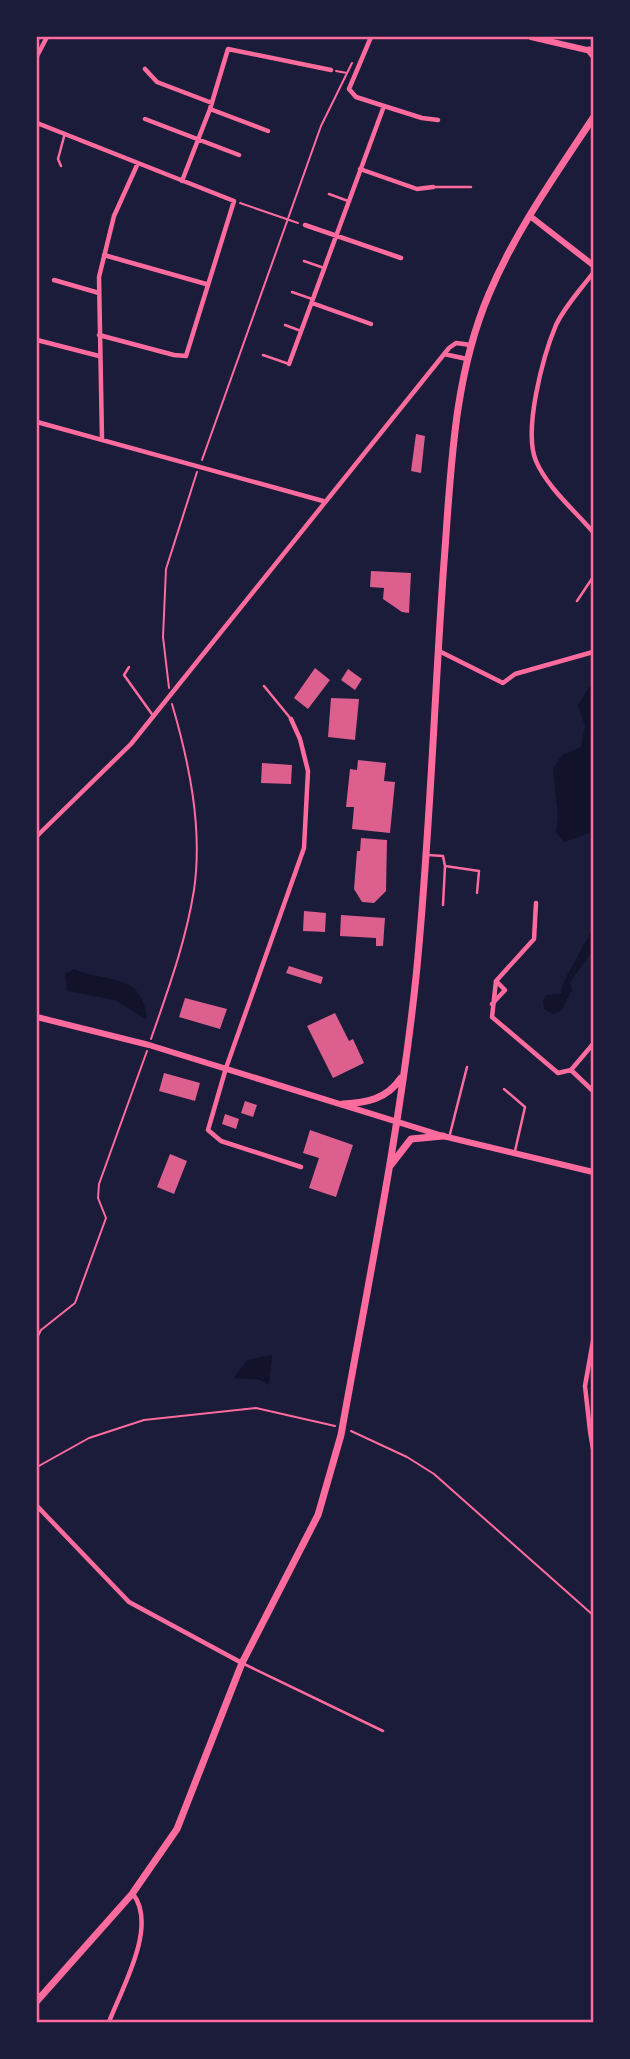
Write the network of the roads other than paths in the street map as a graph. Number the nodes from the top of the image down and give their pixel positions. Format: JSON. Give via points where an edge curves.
{"nodes":[{"id":1,"x":47,"y":37,"type":"edge"},
{"id":2,"x":371,"y":37,"type":"edge"},
{"id":3,"x":531,"y":37,"type":"edge"},
{"id":4,"x":592,"y":52,"type":"edge"},
{"id":5,"x":37,"y":56,"type":"edge"},
{"id":6,"x":145,"y":69,"type":"dead end"},
{"id":7,"x":331,"y":69,"type":"road end"},
{"id":8,"x":211,"y":106,"type":"junction"},
{"id":9,"x":384,"y":106,"type":"junction"},
{"id":10,"x":593,"y":118,"type":"edge"},
{"id":11,"x":145,"y":120,"type":"dead end"},
{"id":12,"x":438,"y":120,"type":"dead end"},
{"id":13,"x":37,"y":123,"type":"edge"},
{"id":14,"x":268,"y":131,"type":"dead end"},
{"id":15,"x":65,"y":133,"type":"junction"},
{"id":16,"x":199,"y":139,"type":"junction"},
{"id":17,"x":239,"y":155,"type":"dead end"},
{"id":18,"x":138,"y":163,"type":"junction"},
{"id":19,"x":61,"y":166,"type":"dead end"},
{"id":20,"x":360,"y":169,"type":"junction"},
{"id":21,"x":182,"y":181,"type":"junction"},
{"id":22,"x":433,"y":187,"type":"joint"},
{"id":23,"x":471,"y":187,"type":"dead end"},
{"id":24,"x":328,"y":194,"type":"dead end"},
{"id":25,"x":348,"y":201,"type":"junction"},
{"id":26,"x":530,"y":216,"type":"junction"},
{"id":27,"x":305,"y":225,"type":"road end"},
{"id":28,"x":336,"y":236,"type":"junction"},
{"id":29,"x":104,"y":255,"type":"junction"},
{"id":30,"x":401,"y":258,"type":"dead end"},
{"id":31,"x":304,"y":261,"type":"dead end"},
{"id":32,"x":593,"y":265,"type":"edge"},
{"id":33,"x":324,"y":268,"type":"junction"},
{"id":34,"x":593,"y":273,"type":"edge"},
{"id":35,"x":54,"y":280,"type":"dead end"},
{"id":36,"x":206,"y":284,"type":"junction"},
{"id":37,"x":292,"y":292,"type":"dead end"},
{"id":38,"x":99,"y":293,"type":"junction"},
{"id":39,"x":312,"y":301,"type":"junction"},
{"id":40,"x":371,"y":324,"type":"dead end"},
{"id":41,"x":285,"y":325,"type":"dead end"},
{"id":42,"x":301,"y":331,"type":"junction"},
{"id":43,"x":99,"y":335,"type":"junction"},
{"id":44,"x":37,"y":340,"type":"edge"},
{"id":45,"x":471,"y":345,"type":"junction"},
{"id":46,"x":443,"y":354,"type":"junction"},
{"id":47,"x":263,"y":355,"type":"dead end"},
{"id":48,"x":99,"y":356,"type":"junction"},
{"id":49,"x":467,"y":359,"type":"junction"},
{"id":50,"x":289,"y":364,"type":"joint"},
{"id":51,"x":37,"y":422,"type":"edge"},
{"id":52,"x":102,"y":439,"type":"junction"},
{"id":53,"x":323,"y":501,"type":"junction"},
{"id":54,"x":593,"y":532,"type":"edge"},
{"id":55,"x":593,"y":577,"type":"edge"},
{"id":56,"x":577,"y":601,"type":"dead end"},
{"id":57,"x":438,"y":651,"type":"junction"},
{"id":58,"x":593,"y":652,"type":"edge"},
{"id":59,"x":129,"y":667,"type":"dead end"},
{"id":60,"x":264,"y":686,"type":"dead end"},
{"id":61,"x":153,"y":718,"type":"junction"},
{"id":62,"x":290,"y":719,"type":"joint"},
{"id":63,"x":37,"y":836,"type":"edge"},
{"id":64,"x":425,"y":854,"type":"junction"},
{"id":65,"x":445,"y":866,"type":"junction"},
{"id":66,"x":477,"y":893,"type":"dead end"},
{"id":67,"x":536,"y":903,"type":"dead end"},
{"id":68,"x":443,"y":905,"type":"dead end"},
{"id":69,"x":496,"y":981,"type":"junction"},
{"id":70,"x":492,"y":1004,"type":"junction"},
{"id":71,"x":37,"y":1017,"type":"edge"},
{"id":72,"x":593,"y":1044,"type":"edge"},
{"id":73,"x":467,"y":1066,"type":"dead end"},
{"id":74,"x":226,"y":1068,"type":"junction"},
{"id":75,"x":571,"y":1070,"type":"junction"},
{"id":76,"x":404,"y":1075,"type":"junction"},
{"id":77,"x":504,"y":1089,"type":"dead end"},
{"id":78,"x":593,"y":1091,"type":"edge"},
{"id":79,"x":342,"y":1104,"type":"junction"},
{"id":80,"x":396,"y":1121,"type":"junction"},
{"id":81,"x":446,"y":1137,"type":"junction"},
{"id":82,"x":514,"y":1154,"type":"junction"},
{"id":83,"x":301,"y":1167,"type":"dead end"},
{"id":84,"x":386,"y":1172,"type":"junction"},
{"id":85,"x":593,"y":1172,"type":"edge"},
{"id":86,"x":593,"y":1342,"type":"edge"},
{"id":87,"x":592,"y":1354,"type":"edge"},
{"id":88,"x":592,"y":1432,"type":"edge"},
{"id":89,"x":593,"y":1449,"type":"edge"},
{"id":90,"x":37,"y":1506,"type":"edge"},
{"id":91,"x":242,"y":1663,"type":"junction"},
{"id":92,"x":383,"y":1731,"type":"dead end"},
{"id":93,"x":132,"y":1894,"type":"junction"},
{"id":94,"x":37,"y":2001,"type":"edge"},
{"id":95,"x":109,"y":2022,"type":"edge"}],
"edges":[{"from":1,"to":5,"type":"street"},
{"from":2,"to":9,"type":"street","via":[[349,89],[356,97]]},
{"from":3,"to":4,"type":"street"},
{"from":6,"to":8,"type":"street","via":[[157,82]]},
{"from":7,"to":8,"type":"street","via":[[228,49]]},
{"from":8,"to":14,"type":"street"},
{"from":8,"to":16,"type":"street"},
{"from":9,"to":12,"type":"street"},
{"from":9,"to":20,"type":"street"},
{"from":10,"to":26,"type":"main road"},
{"from":11,"to":16,"type":"street"},
{"from":13,"to":15,"type":"street"},
{"from":15,"to":18,"type":"street"},
{"from":15,"to":19,"type":"lane","via":[[58,159]]},
{"from":16,"to":17,"type":"street"},
{"from":16,"to":21,"type":"street"},
{"from":18,"to":21,"type":"street"},
{"from":18,"to":29,"type":"street","via":[[114,216]]},
{"from":20,"to":22,"type":"street","via":[[418,189]]},
{"from":20,"to":25,"type":"street"},
{"from":21,"to":36,"type":"street","via":[[234,201]]},
{"from":22,"to":23,"type":"lane"},
{"from":24,"to":25,"type":"lane"},
{"from":25,"to":28,"type":"street"},
{"from":26,"to":32,"type":"street"},
{"from":26,"to":45,"type":"main road","via":[[490,292]]},
{"from":27,"to":28,"type":"street"},
{"from":28,"to":30,"type":"street"},
{"from":28,"to":33,"type":"street"},
{"from":29,"to":36,"type":"street"},
{"from":29,"to":38,"type":"street"},
{"from":31,"to":33,"type":"lane"},
{"from":33,"to":39,"type":"street"},
{"from":34,"to":54,"type":"street","via":[[556,325],[531,434],[541,471]]},
{"from":35,"to":38,"type":"street"},
{"from":36,"to":43,"type":"street","via":[[186,356]]},
{"from":37,"to":39,"type":"lane"},
{"from":38,"to":43,"type":"street"},
{"from":39,"to":40,"type":"street"},
{"from":39,"to":42,"type":"street"},
{"from":41,"to":42,"type":"lane"},
{"from":42,"to":50,"type":"street"},
{"from":43,"to":48,"type":"street"},
{"from":44,"to":48,"type":"street"},
{"from":45,"to":46,"type":"street","via":[[456,343]]},
{"from":45,"to":49,"type":"main road"},
{"from":46,"to":49,"type":"street"},
{"from":46,"to":53,"type":"street"},
{"from":47,"to":50,"type":"lane"},
{"from":48,"to":52,"type":"street"},
{"from":49,"to":57,"type":"main road","via":[[453,445]]},
{"from":51,"to":52,"type":"street"},
{"from":52,"to":53,"type":"street"},
{"from":53,"to":61,"type":"street"},
{"from":55,"to":56,"type":"lane"},
{"from":57,"to":58,"type":"street","via":[[503,683],[515,674]]},
{"from":57,"to":64,"type":"main road"},
{"from":59,"to":61,"type":"lane","via":[[124,675]]},
{"from":60,"to":62,"type":"lane"},
{"from":61,"to":63,"type":"street"},
{"from":62,"to":74,"type":"street","via":[[308,771],[304,848]]},
{"from":64,"to":65,"type":"lane","via":[[443,856]]},
{"from":64,"to":76,"type":"main road"},
{"from":65,"to":66,"type":"lane","via":[[479,871]]},
{"from":65,"to":68,"type":"lane"},
{"from":67,"to":69,"type":"street","via":[[534,939]]},
{"from":69,"to":70,"type":"street"},
{"from":69,"to":70,"type":"street","via":[[505,990]]},
{"from":70,"to":75,"type":"street","via":[[492,1017],[558,1073]]},
{"from":71,"to":74,"type":"street"},
{"from":72,"to":75,"type":"street"},
{"from":73,"to":81,"type":"lane"},
{"from":74,"to":79,"type":"street"},
{"from":74,"to":83,"type":"street","via":[[208,1124],[213,1137]]},
{"from":75,"to":78,"type":"street"},
{"from":76,"to":79,"type":"main road","via":[[396,1087],[377,1099]]},
{"from":76,"to":80,"type":"main road"},
{"from":77,"to":82,"type":"lane","via":[[525,1107]]},
{"from":79,"to":80,"type":"street"},
{"from":80,"to":81,"type":"street"},
{"from":80,"to":84,"type":"main road"},
{"from":81,"to":82,"type":"street"},
{"from":81,"to":84,"type":"main road","via":[[411,1139]]},
{"from":82,"to":85,"type":"street"},
{"from":84,"to":91,"type":"main road","via":[[345,1432],[314,1525]]},
{"from":86,"to":87,"type":"street"},
{"from":87,"to":88,"type":"street","via":[[585,1386]]},
{"from":88,"to":89,"type":"street"},
{"from":90,"to":91,"type":"street","via":[[129,1602]]},
{"from":91,"to":92,"type":"lane"},
{"from":91,"to":93,"type":"main road","via":[[177,1829]]},
{"from":93,"to":94,"type":"main road"},
{"from":93,"to":95,"type":"street","via":[[143,1912],[143,1932]]}]}
